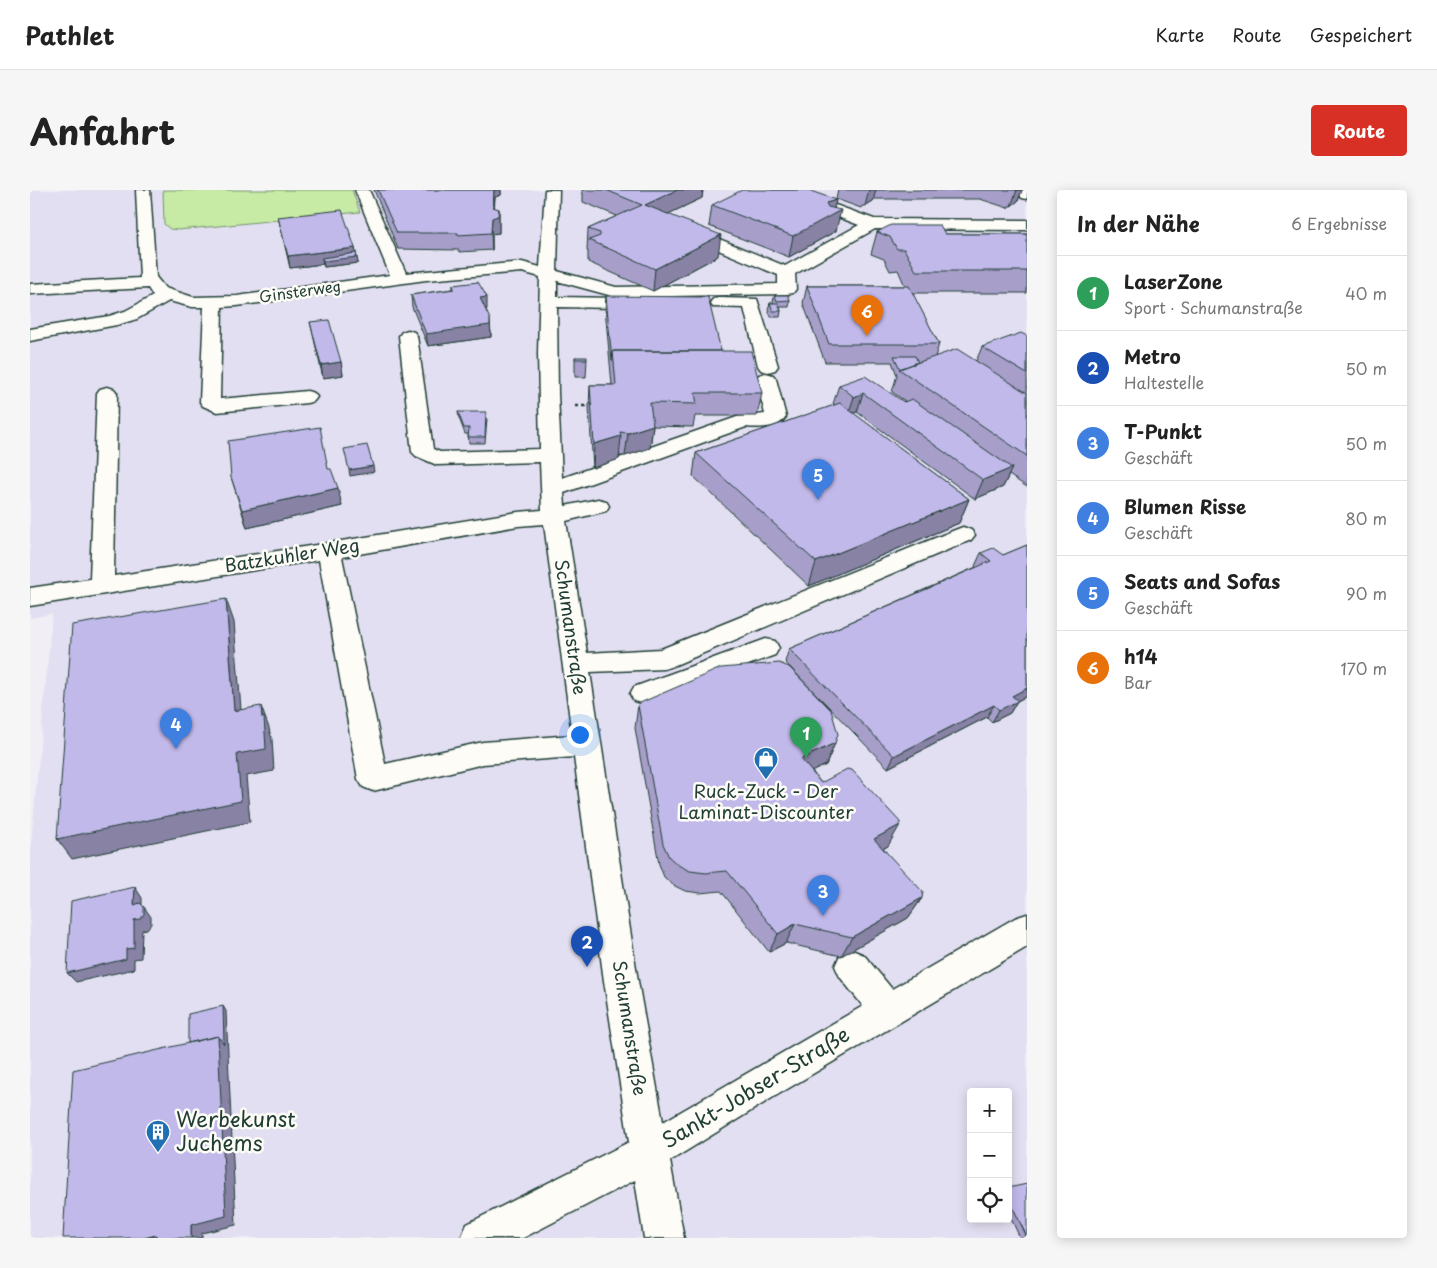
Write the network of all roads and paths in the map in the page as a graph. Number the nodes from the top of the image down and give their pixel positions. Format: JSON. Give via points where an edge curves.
{"nodes":[{"id":1,"x":143,"y":190,"type":"edge"},
{"id":2,"x":362,"y":190,"type":"edge"},
{"id":3,"x":552,"y":190,"type":"edge"},
{"id":4,"x":780,"y":190,"type":"edge"},
{"id":5,"x":1023,"y":190,"type":"edge"},
{"id":6,"x":1027,"y":195,"type":"edge"},
{"id":7,"x":669,"y":224,"type":"edge"},
{"id":8,"x":872,"y":224,"type":"junction"},
{"id":9,"x":1027,"y":225,"type":"edge"},
{"id":10,"x":786,"y":272,"type":"junction"},
{"id":11,"x":547,"y":274,"type":"junction"},
{"id":12,"x":400,"y":279,"type":"junction"},
{"id":13,"x":151,"y":283,"type":"junction"},
{"id":14,"x":30,"y":289,"type":"edge"},
{"id":15,"x":167,"y":295,"type":"junction"},
{"id":16,"x":213,"y":302,"type":"junction"},
{"id":17,"x":548,"y":302,"type":"junction"},
{"id":18,"x":30,"y":335,"type":"edge"},
{"id":19,"x":408,"y":336,"type":"dead end"},
{"id":20,"x":107,"y":393,"type":"dead end"},
{"id":21,"x":307,"y":397,"type":"dead end"},
{"id":22,"x":549,"y":406,"type":"junction"},
{"id":23,"x":601,"y":406,"type":"edge"},
{"id":24,"x":550,"y":455,"type":"junction"},
{"id":25,"x":552,"y":489,"type":"junction"},
{"id":26,"x":598,"y":506,"type":"dead end"},
{"id":27,"x":554,"y":516,"type":"junction"},
{"id":28,"x":963,"y":535,"type":"dead end"},
{"id":29,"x":329,"y":551,"type":"junction"},
{"id":30,"x":102,"y":585,"type":"junction"},
{"id":31,"x":30,"y":596,"type":"edge"},
{"id":32,"x":766,"y":648,"type":"dead end"},
{"id":33,"x":575,"y":663,"type":"junction"},
{"id":34,"x":644,"y":694,"type":"dead end"},
{"id":35,"x":587,"y":746,"type":"junction"},
{"id":36,"x":1027,"y":929,"type":"edge"},
{"id":37,"x":852,"y":966,"type":"edge"},
{"id":38,"x":888,"y":1010,"type":"junction"},
{"id":39,"x":650,"y":1152,"type":"junction"},
{"id":40,"x":481,"y":1238,"type":"edge"},
{"id":41,"x":664,"y":1238,"type":"edge"}],
"edges":[{"from":1,"to":13,"type":"street","via":[[147,272]]},
{"from":2,"to":12,"type":"street"},
{"from":3,"to":11,"type":"street","name":"Schumanstraße"},
{"from":4,"to":8,"type":"street"},
{"from":5,"to":6,"type":"street"},
{"from":7,"to":10,"type":"street"},
{"from":8,"to":9,"type":"street"},
{"from":8,"to":10,"type":"street"},
{"from":10,"to":11,"type":"street","name":"Ginsterweg","via":[[787,289],[616,292]]},
{"from":11,"to":12,"type":"street","name":"Ginsterweg","via":[[522,267]]},
{"from":11,"to":17,"type":"street","name":"Schumanstraße"},
{"from":12,"to":16,"type":"street","name":"Ginsterweg"},
{"from":13,"to":14,"type":"street"},
{"from":13,"to":15,"type":"street","name":"Ginsterweg"},
{"from":15,"to":16,"type":"street","name":"Ginsterweg","via":[[192,302]]},
{"from":15,"to":18,"type":"street","via":[[118,319]]},
{"from":16,"to":21,"type":"street","via":[[210,402],[217,406]]},
{"from":17,"to":22,"type":"street","name":"Schumanstraße"},
{"from":17,"to":25,"type":"street","via":[[751,303],[776,417],[763,422],[744,421]]},
{"from":19,"to":24,"type":"street","via":[[423,452],[437,459]]},
{"from":20,"to":30,"type":"street"},
{"from":22,"to":23,"type":"path"},
{"from":22,"to":24,"type":"street","name":"Schumanstraße"},
{"from":24,"to":25,"type":"street","name":"Schumanstraße"},
{"from":25,"to":27,"type":"street","name":"Schumanstraße"},
{"from":26,"to":27,"type":"street","name":"Batzkuhler Weg"},
{"from":27,"to":29,"type":"street","name":"Batzkuhler Weg","via":[[518,519]]},
{"from":27,"to":33,"type":"street","name":"Schumanstraße"},
{"from":28,"to":33,"type":"street","via":[[664,659]]},
{"from":29,"to":30,"type":"street","name":"Batzkuhler Weg"},
{"from":29,"to":35,"type":"street","via":[[373,779],[483,753]]},
{"from":30,"to":31,"type":"street","name":"Batzkuhler Weg"},
{"from":32,"to":34,"type":"street"},
{"from":33,"to":35,"type":"street","name":"Schumanstraße"},
{"from":35,"to":39,"type":"street","name":"Schumanstraße"},
{"from":36,"to":38,"type":"street","name":"Sankt-Jobser-Straße"},
{"from":37,"to":38,"type":"street"},
{"from":38,"to":39,"type":"street","name":"Sankt-Jobser-Straße"},
{"from":39,"to":40,"type":"street","name":"Sankt-Jobser-Straße"},
{"from":39,"to":41,"type":"street","name":"Schumanstraße"}]}
